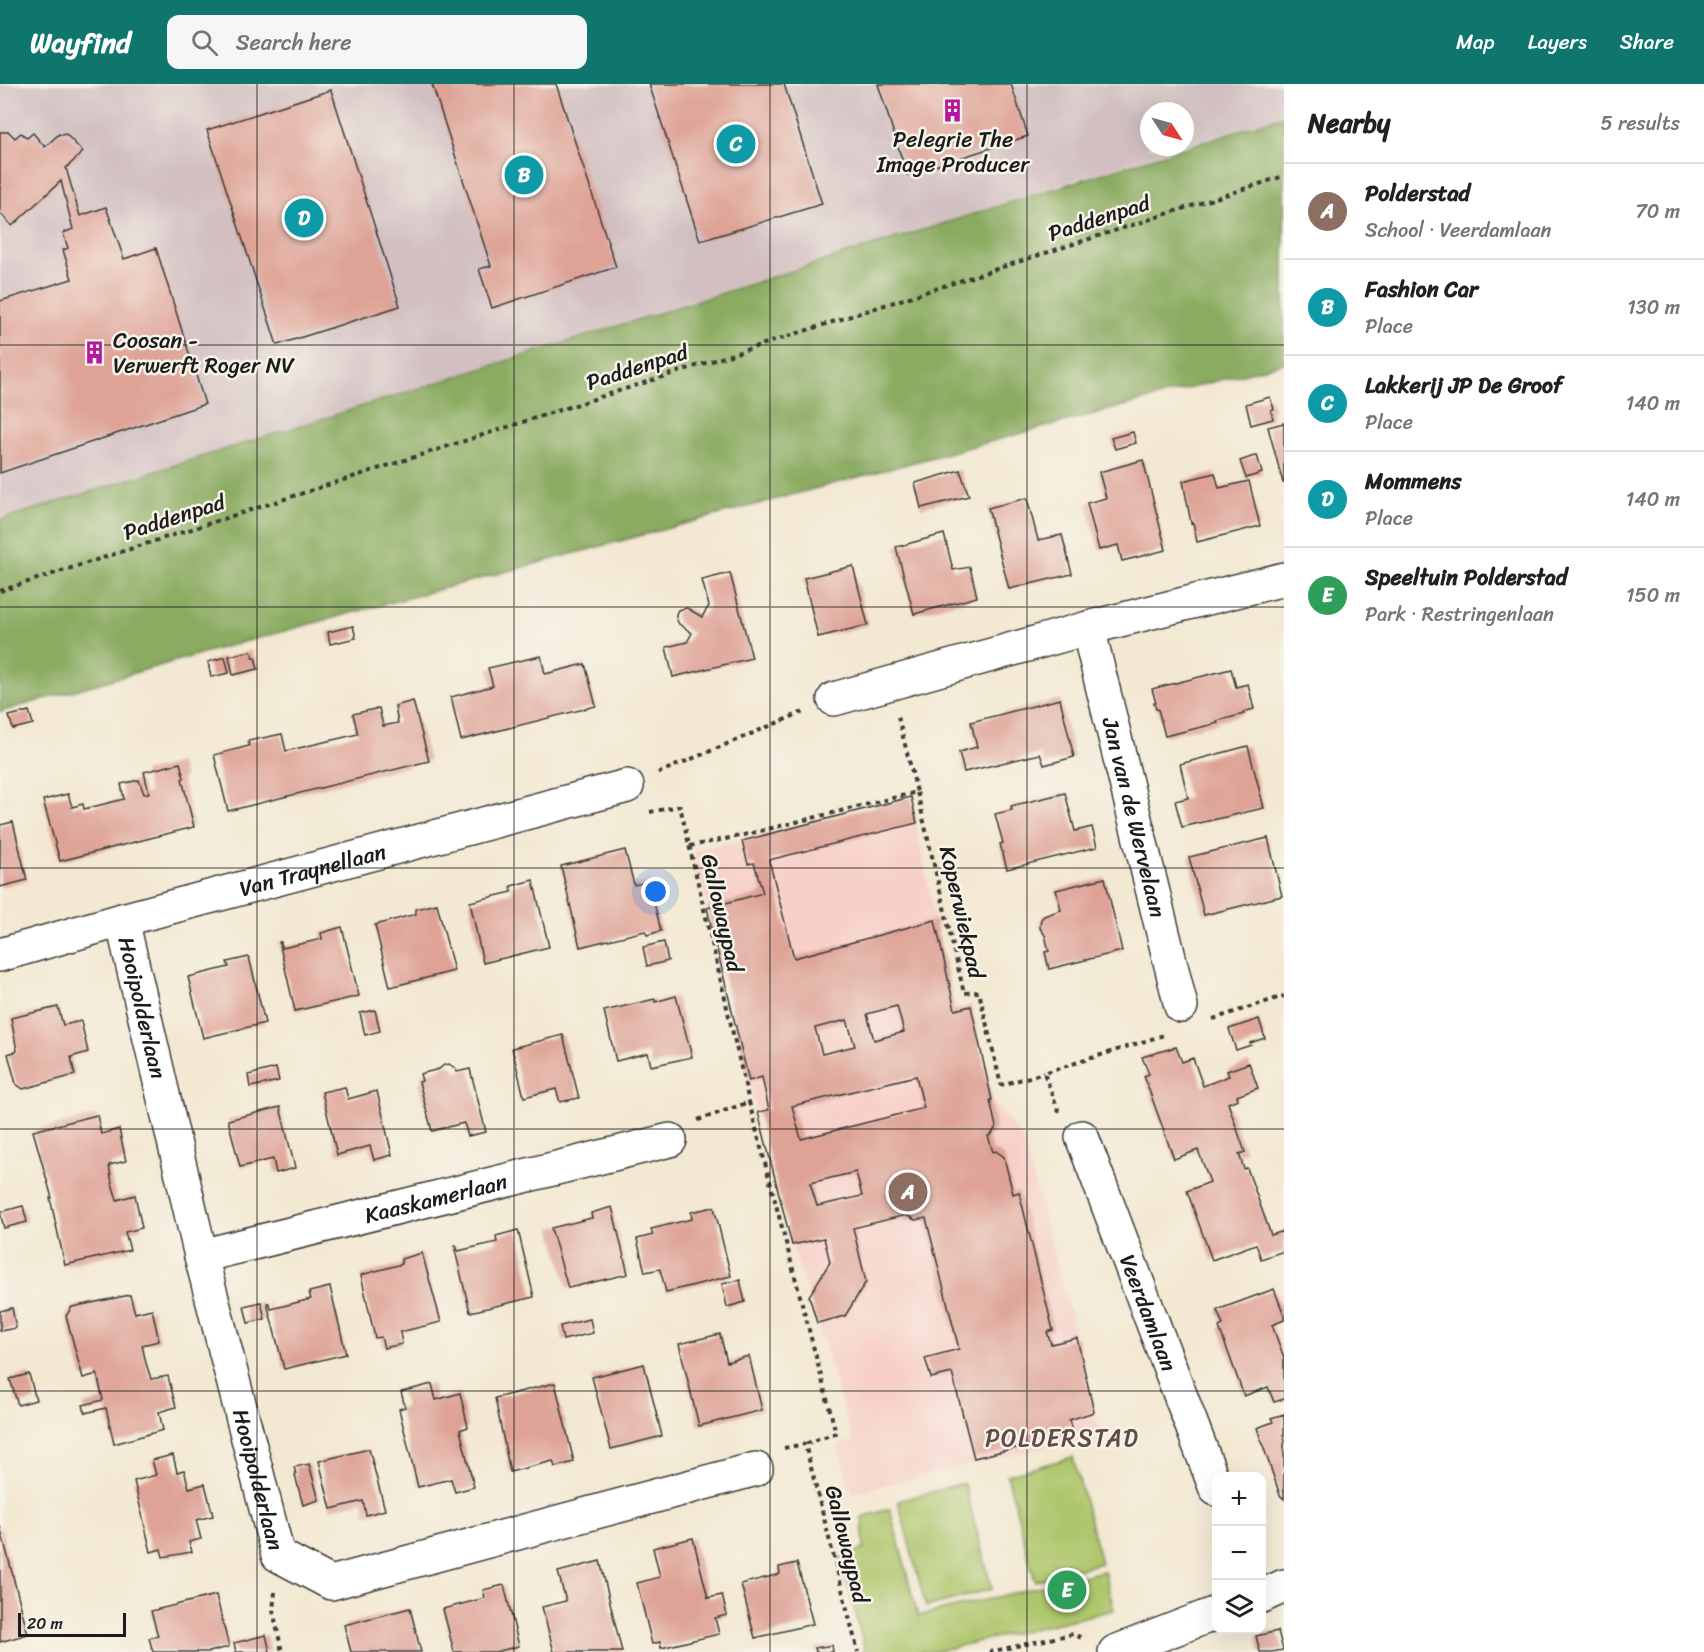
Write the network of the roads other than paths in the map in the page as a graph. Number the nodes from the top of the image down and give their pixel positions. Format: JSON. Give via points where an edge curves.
{"nodes":[{"id":1,"x":1284,"y":579,"type":"edge"},
{"id":2,"x":1088,"y":628,"type":"junction"},
{"id":3,"x":834,"y":699,"type":"road end"},
{"id":4,"x":627,"y":786,"type":"road end"},
{"id":5,"x":122,"y":920,"type":"junction"},
{"id":6,"x":0,"y":955,"type":"edge"},
{"id":7,"x":1188,"y":1019,"type":"road end"},
{"id":8,"x":1082,"y":1137,"type":"road end"},
{"id":9,"x":670,"y":1140,"type":"road end"},
{"id":10,"x":201,"y":1256,"type":"junction"},
{"id":11,"x":756,"y":1469,"type":"road end"},
{"id":12,"x":1212,"y":1478,"type":"edge"},
{"id":13,"x":1284,"y":1586,"type":"edge"},
{"id":14,"x":1266,"y":1594,"type":"edge"},
{"id":15,"x":1212,"y":1614,"type":"edge"},
{"id":16,"x":1104,"y":1647,"type":"edge"}],
"edges":[{"from":1,"to":2,"type":"street"},
{"from":2,"to":3,"type":"street"},
{"from":2,"to":7,"type":"street","name":"Jan van de Wervelaan"},
{"from":4,"to":5,"type":"street","name":"Van Traynellaan"},
{"from":5,"to":6,"type":"street","name":"Van Traynellaan"},
{"from":5,"to":10,"type":"street","name":"Hooipolderlaan"},
{"from":8,"to":12,"type":"street","name":"Veerdamlaan"},
{"from":9,"to":10,"type":"street","name":"Kaaskamerlaan"},
{"from":10,"to":11,"type":"street","name":"Hooipolderlaan","via":[[278,1555],[331,1583]]},
{"from":13,"to":14,"type":"street"},
{"from":15,"to":16,"type":"street"}]}
